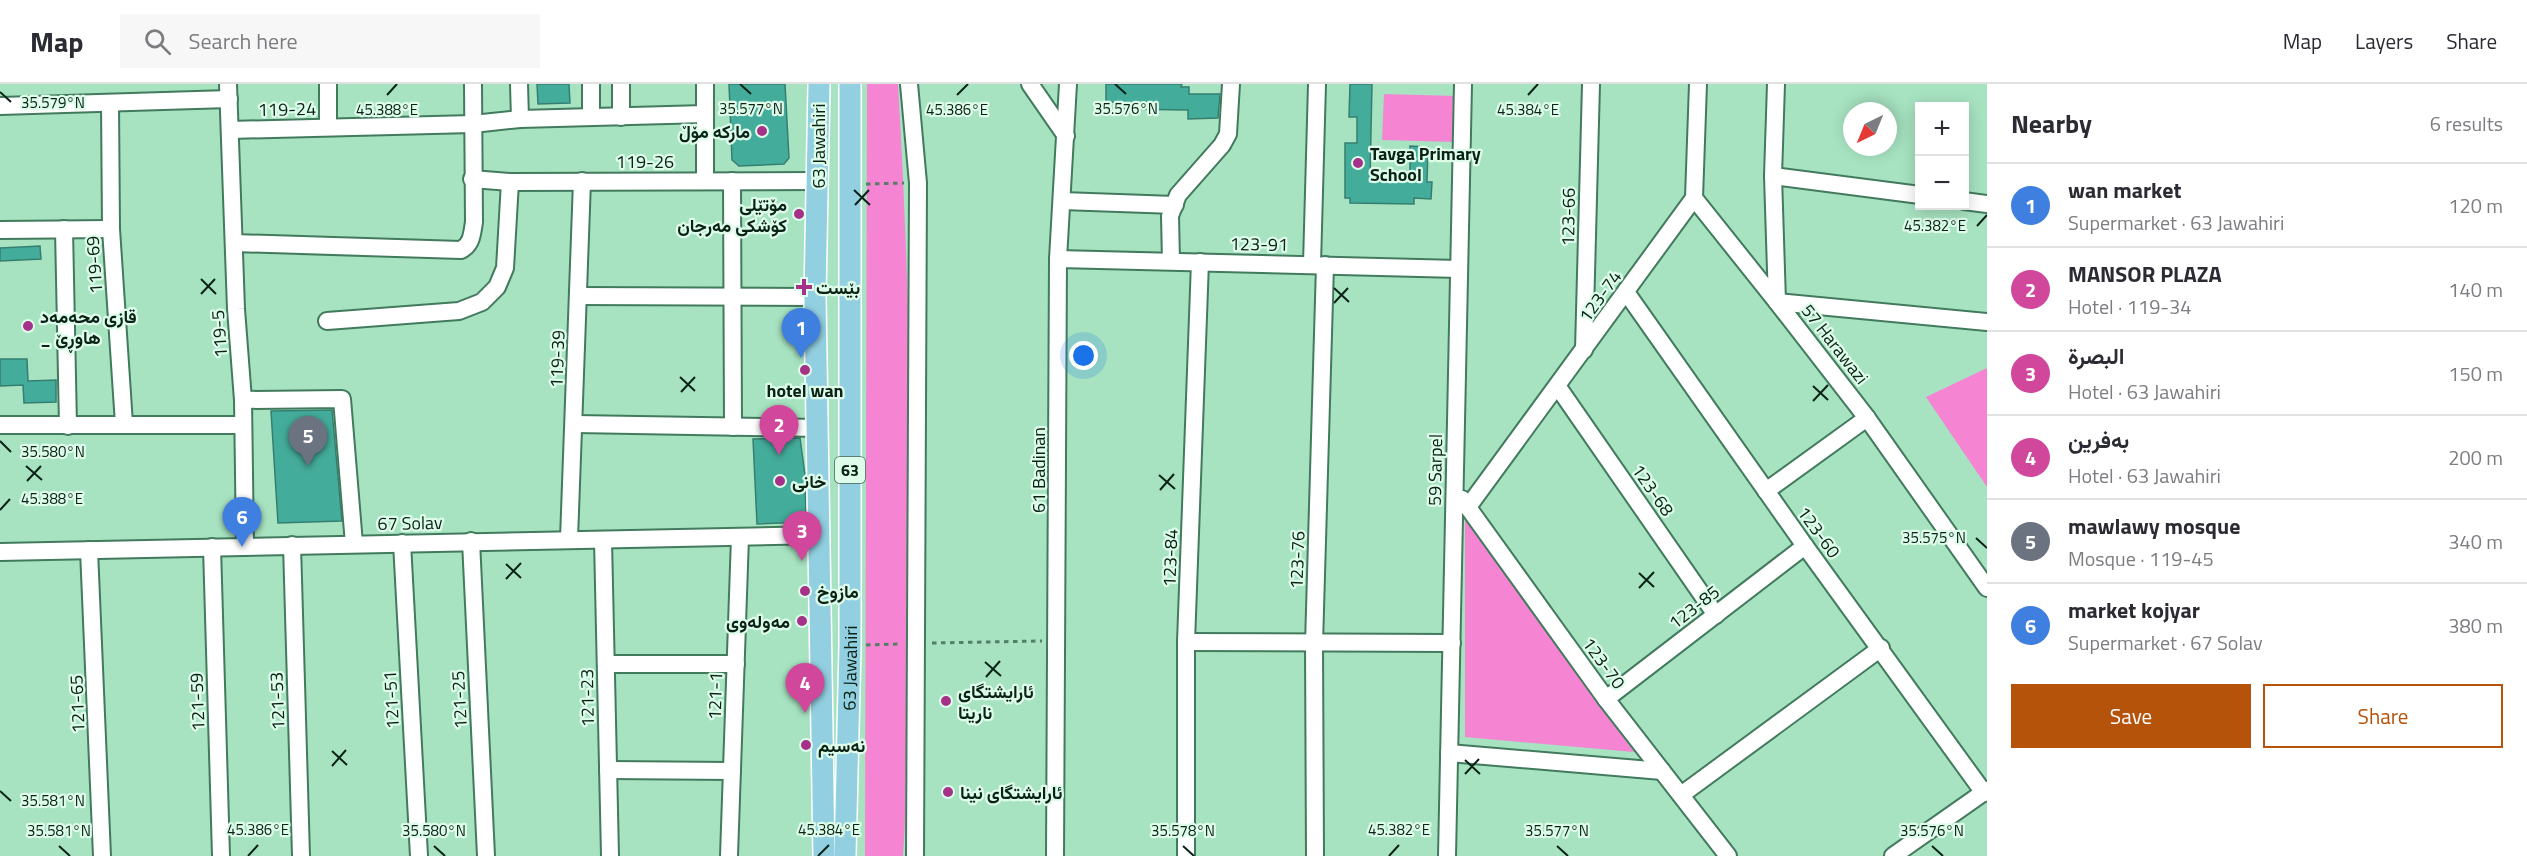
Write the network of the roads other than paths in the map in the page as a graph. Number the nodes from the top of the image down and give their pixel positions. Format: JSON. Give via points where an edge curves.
{"nodes":[{"id":1,"x":328,"y":84,"type":"edge"},
{"id":2,"x":473,"y":84,"type":"edge"},
{"id":3,"x":519,"y":84,"type":"edge"},
{"id":4,"x":591,"y":84,"type":"edge"},
{"id":5,"x":621,"y":84,"type":"edge"},
{"id":6,"x":705,"y":84,"type":"edge"},
{"id":7,"x":819,"y":84,"type":"edge"},
{"id":8,"x":850,"y":84,"type":"edge"},
{"id":9,"x":909,"y":84,"type":"edge"},
{"id":10,"x":1030,"y":84,"type":"edge"},
{"id":11,"x":1068,"y":84,"type":"edge"},
{"id":12,"x":1231,"y":84,"type":"edge"},
{"id":13,"x":1317,"y":84,"type":"edge"},
{"id":14,"x":1463,"y":84,"type":"edge"},
{"id":15,"x":1591,"y":84,"type":"edge"},
{"id":16,"x":1698,"y":84,"type":"edge"},
{"id":17,"x":1776,"y":84,"type":"edge"},
{"id":18,"x":229,"y":91,"type":"edge"},
{"id":19,"x":110,"y":103,"type":"junction"},
{"id":20,"x":0,"y":106,"type":"edge"},
{"id":21,"x":705,"y":114,"type":"junction"},
{"id":22,"x":591,"y":117,"type":"junction"},
{"id":23,"x":621,"y":117,"type":"junction"},
{"id":24,"x":520,"y":119,"type":"junction"},
{"id":25,"x":473,"y":124,"type":"junction"},
{"id":26,"x":328,"y":127,"type":"junction"},
{"id":27,"x":230,"y":130,"type":"junction"},
{"id":28,"x":1066,"y":136,"type":"junction"},
{"id":29,"x":1773,"y":176,"type":"junction"},
{"id":30,"x":472,"y":179,"type":"junction"},
{"id":31,"x":582,"y":181,"type":"junction"},
{"id":32,"x":705,"y":181,"type":"junction"},
{"id":33,"x":732,"y":181,"type":"junction"},
{"id":34,"x":818,"y":181,"type":"junction"},
{"id":35,"x":510,"y":182,"type":"junction"},
{"id":36,"x":1915,"y":194,"type":"edge"},
{"id":37,"x":1694,"y":198,"type":"junction"},
{"id":38,"x":1062,"y":201,"type":"junction"},
{"id":39,"x":1969,"y":202,"type":"edge"},
{"id":40,"x":1987,"y":204,"type":"edge"},
{"id":41,"x":1175,"y":205,"type":"junction"},
{"id":42,"x":64,"y":229,"type":"junction"},
{"id":43,"x":111,"y":229,"type":"junction"},
{"id":44,"x":0,"y":230,"type":"edge"},
{"id":45,"x":234,"y":243,"type":"junction"},
{"id":46,"x":1058,"y":259,"type":"junction"},
{"id":47,"x":1171,"y":261,"type":"junction"},
{"id":48,"x":1200,"y":262,"type":"junction"},
{"id":49,"x":1318,"y":265,"type":"junction"},
{"id":50,"x":1459,"y":269,"type":"junction"},
{"id":51,"x":1626,"y":292,"type":"junction"},
{"id":52,"x":579,"y":296,"type":"junction"},
{"id":53,"x":815,"y":297,"type":"junction"},
{"id":54,"x":733,"y":298,"type":"junction"},
{"id":55,"x":1777,"y":302,"type":"junction"},
{"id":56,"x":327,"y":321,"type":"dead end"},
{"id":57,"x":1987,"y":322,"type":"edge"},
{"id":58,"x":1584,"y":350,"type":"junction"},
{"id":59,"x":1558,"y":387,"type":"junction"},
{"id":60,"x":243,"y":400,"type":"junction"},
{"id":61,"x":1867,"y":418,"type":"junction"},
{"id":62,"x":124,"y":424,"type":"junction"},
{"id":63,"x":575,"y":424,"type":"junction"},
{"id":64,"x":0,"y":425,"type":"edge"},
{"id":65,"x":242,"y":425,"type":"junction"},
{"id":66,"x":68,"y":426,"type":"junction"},
{"id":67,"x":733,"y":427,"type":"junction"},
{"id":68,"x":817,"y":428,"type":"junction"},
{"id":69,"x":1455,"y":489,"type":"junction"},
{"id":70,"x":1766,"y":491,"type":"junction"},
{"id":71,"x":1468,"y":507,"type":"junction"},
{"id":72,"x":820,"y":535,"type":"junction"},
{"id":73,"x":741,"y":537,"type":"junction"},
{"id":74,"x":569,"y":539,"type":"junction"},
{"id":75,"x":603,"y":540,"type":"junction"},
{"id":76,"x":471,"y":541,"type":"junction"},
{"id":77,"x":402,"y":543,"type":"junction"},
{"id":78,"x":354,"y":544,"type":"junction"},
{"id":79,"x":292,"y":545,"type":"junction"},
{"id":80,"x":245,"y":546,"type":"junction"},
{"id":81,"x":1805,"y":546,"type":"junction"},
{"id":82,"x":212,"y":547,"type":"junction"},
{"id":83,"x":89,"y":550,"type":"junction"},
{"id":84,"x":0,"y":552,"type":"edge"},
{"id":85,"x":1987,"y":588,"type":"edge"},
{"id":86,"x":1716,"y":615,"type":"junction"},
{"id":87,"x":1186,"y":642,"type":"junction"},
{"id":88,"x":1452,"y":643,"type":"junction"},
{"id":89,"x":1314,"y":644,"type":"junction"},
{"id":90,"x":1881,"y":648,"type":"junction"},
{"id":91,"x":606,"y":664,"type":"junction"},
{"id":92,"x":736,"y":664,"type":"junction"},
{"id":93,"x":1606,"y":699,"type":"junction"},
{"id":94,"x":1449,"y":753,"type":"junction"},
{"id":95,"x":608,"y":770,"type":"junction"},
{"id":96,"x":732,"y":771,"type":"junction"},
{"id":97,"x":1662,"y":771,"type":"junction"},
{"id":98,"x":1985,"y":791,"type":"edge"},
{"id":99,"x":1681,"y":795,"type":"junction"},
{"id":100,"x":102,"y":856,"type":"edge"},
{"id":101,"x":221,"y":856,"type":"edge"},
{"id":102,"x":302,"y":856,"type":"edge"},
{"id":103,"x":419,"y":856,"type":"edge"},
{"id":104,"x":486,"y":856,"type":"edge"},
{"id":105,"x":610,"y":856,"type":"edge"},
{"id":106,"x":729,"y":856,"type":"edge"},
{"id":107,"x":824,"y":856,"type":"edge"},
{"id":108,"x":845,"y":856,"type":"edge"},
{"id":109,"x":915,"y":856,"type":"edge"},
{"id":110,"x":1055,"y":856,"type":"edge"},
{"id":111,"x":1186,"y":856,"type":"edge"},
{"id":112,"x":1315,"y":856,"type":"edge"},
{"id":113,"x":1447,"y":856,"type":"edge"},
{"id":114,"x":1728,"y":856,"type":"edge"},
{"id":115,"x":1893,"y":856,"type":"edge"}],
"edges":[{"from":1,"to":26,"type":"street"},
{"from":2,"to":25,"type":"street"},
{"from":3,"to":24,"type":"street"},
{"from":4,"to":22,"type":"street"},
{"from":5,"to":23,"type":"street"},
{"from":6,"to":21,"type":"street"},
{"from":7,"to":34,"type":"main road","name":"63 Jawahiri","number":"63"},
{"from":8,"to":108,"type":"main road","name":"63 Jawahiri","number":"63","via":[[850,646]]},
{"from":9,"to":109,"type":"street","via":[[918,183]]},
{"from":10,"to":28,"type":"street"},
{"from":11,"to":28,"type":"street","name":"61 Badinan"},
{"from":12,"to":41,"type":"street","via":[[1228,134],[1178,195]]},
{"from":13,"to":49,"type":"street","name":"123-76"},
{"from":14,"to":50,"type":"street","name":"59 Sarpel"},
{"from":15,"to":58,"type":"street","name":"123-66"},
{"from":16,"to":37,"type":"street"},
{"from":17,"to":29,"type":"street","name":"57 Harawazi"},
{"from":18,"to":19,"type":"street"},
{"from":18,"to":27,"type":"street","name":"119-5"},
{"from":19,"to":20,"type":"street"},
{"from":19,"to":43,"type":"street","name":"119-69"},
{"from":21,"to":23,"type":"street","name":"119-24"},
{"from":21,"to":32,"type":"street"},
{"from":22,"to":23,"type":"street","name":"119-24"},
{"from":22,"to":24,"type":"street","name":"119-24"},
{"from":24,"to":25,"type":"street","name":"119-24"},
{"from":25,"to":26,"type":"street","name":"119-24"},
{"from":25,"to":30,"type":"street"},
{"from":26,"to":27,"type":"street","name":"119-24"},
{"from":27,"to":45,"type":"street","name":"119-5"},
{"from":28,"to":38,"type":"street","name":"61 Badinan"},
{"from":29,"to":36,"type":"street"},
{"from":29,"to":55,"type":"street","name":"57 Harawazi"},
{"from":30,"to":35,"type":"street","name":"119-26"},
{"from":30,"to":45,"type":"street","via":[[472,238],[461,250]]},
{"from":31,"to":32,"type":"street","name":"119-26"},
{"from":31,"to":35,"type":"street","name":"119-26"},
{"from":31,"to":52,"type":"street","name":"119-39"},
{"from":32,"to":33,"type":"street","name":"119-26"},
{"from":33,"to":34,"type":"street","name":"119-26"},
{"from":33,"to":54,"type":"street"},
{"from":34,"to":53,"type":"main road","name":"63 Jawahiri","number":"63"},
{"from":35,"to":56,"type":"street","via":[[505,268],[497,287],[482,302],[459,311]]},
{"from":37,"to":51,"type":"street","name":"123-74"},
{"from":37,"to":55,"type":"street"},
{"from":38,"to":41,"type":"street"},
{"from":38,"to":46,"type":"street","name":"61 Badinan"},
{"from":39,"to":40,"type":"street"},
{"from":41,"to":47,"type":"street","via":[[1170,216]]},
{"from":42,"to":43,"type":"street"},
{"from":42,"to":44,"type":"street"},
{"from":42,"to":66,"type":"street"},
{"from":43,"to":62,"type":"street","name":"119-69"},
{"from":45,"to":60,"type":"street","name":"119-5"},
{"from":46,"to":47,"type":"street","name":"123-91"},
{"from":46,"to":110,"type":"street","name":"61 Badinan"},
{"from":47,"to":48,"type":"street","name":"123-91"},
{"from":48,"to":49,"type":"street","name":"123-91"},
{"from":48,"to":87,"type":"street","name":"123-84"},
{"from":49,"to":50,"type":"street","name":"123-91"},
{"from":49,"to":89,"type":"street","name":"123-76"},
{"from":50,"to":69,"type":"street","name":"59 Sarpel"},
{"from":51,"to":58,"type":"street","name":"123-74"},
{"from":51,"to":70,"type":"street","name":"123-60"},
{"from":52,"to":54,"type":"street"},
{"from":52,"to":63,"type":"street","name":"119-39"},
{"from":53,"to":54,"type":"street"},
{"from":53,"to":68,"type":"main road","name":"63 Jawahiri","number":"63"},
{"from":54,"to":67,"type":"street"},
{"from":55,"to":57,"type":"street"},
{"from":55,"to":61,"type":"street","name":"57 Harawazi"},
{"from":58,"to":59,"type":"street","name":"123-74"},
{"from":59,"to":71,"type":"street","name":"123-74"},
{"from":59,"to":86,"type":"street","name":"123-68"},
{"from":60,"to":65,"type":"street","name":"119-5"},
{"from":60,"to":78,"type":"street","via":[[342,399]]},
{"from":61,"to":70,"type":"street"},
{"from":61,"to":85,"type":"street","name":"57 Harawazi"},
{"from":62,"to":65,"type":"street"},
{"from":62,"to":66,"type":"street"},
{"from":63,"to":67,"type":"street"},
{"from":63,"to":74,"type":"street","name":"119-39"},
{"from":64,"to":66,"type":"street"},
{"from":65,"to":80,"type":"street","name":"119-5"},
{"from":67,"to":68,"type":"street"},
{"from":68,"to":72,"type":"main road","name":"63 Jawahiri","number":"63"},
{"from":69,"to":71,"type":"street","name":"123-70"},
{"from":69,"to":88,"type":"street","name":"59 Sarpel"},
{"from":70,"to":81,"type":"street","name":"123-60"},
{"from":71,"to":93,"type":"street","name":"123-70"},
{"from":72,"to":73,"type":"street","name":"67 Solav"},
{"from":72,"to":107,"type":"main road","name":"63 Jawahiri","number":"63"},
{"from":73,"to":75,"type":"street","name":"67 Solav"},
{"from":73,"to":92,"type":"street","name":"121-1"},
{"from":74,"to":75,"type":"street","name":"67 Solav"},
{"from":74,"to":76,"type":"street","name":"67 Solav"},
{"from":75,"to":91,"type":"street","name":"121-23"},
{"from":76,"to":77,"type":"street","name":"67 Solav"},
{"from":76,"to":104,"type":"street","name":"121-25"},
{"from":77,"to":78,"type":"street","name":"67 Solav"},
{"from":77,"to":103,"type":"street","name":"121-51"},
{"from":78,"to":79,"type":"street","name":"67 Solav"},
{"from":79,"to":80,"type":"street","name":"67 Solav"},
{"from":79,"to":102,"type":"street","name":"121-53"},
{"from":80,"to":82,"type":"street","name":"67 Solav"},
{"from":81,"to":86,"type":"street","name":"123-85"},
{"from":81,"to":90,"type":"street","name":"123-60"},
{"from":82,"to":83,"type":"street","name":"67 Solav"},
{"from":82,"to":101,"type":"street","name":"121-59"},
{"from":83,"to":84,"type":"street","name":"67 Solav"},
{"from":83,"to":100,"type":"street","name":"121-65"},
{"from":86,"to":93,"type":"street","name":"123-85"},
{"from":87,"to":89,"type":"street"},
{"from":87,"to":111,"type":"street","name":"123-84"},
{"from":88,"to":89,"type":"street"},
{"from":88,"to":94,"type":"street","name":"59 Sarpel"},
{"from":89,"to":112,"type":"street","name":"123-76"},
{"from":90,"to":98,"type":"street","name":"123-60"},
{"from":90,"to":99,"type":"street"},
{"from":91,"to":92,"type":"street"},
{"from":91,"to":95,"type":"street","name":"121-23"},
{"from":92,"to":96,"type":"street","name":"121-1"},
{"from":93,"to":97,"type":"street","name":"123-70"},
{"from":94,"to":97,"type":"street"},
{"from":94,"to":113,"type":"street","name":"59 Sarpel"},
{"from":95,"to":96,"type":"street"},
{"from":95,"to":105,"type":"street","name":"121-23"},
{"from":96,"to":106,"type":"street","name":"121-1"},
{"from":97,"to":99,"type":"street","name":"123-70"},
{"from":98,"to":115,"type":"street"},
{"from":99,"to":114,"type":"street","name":"123-70"}]}
